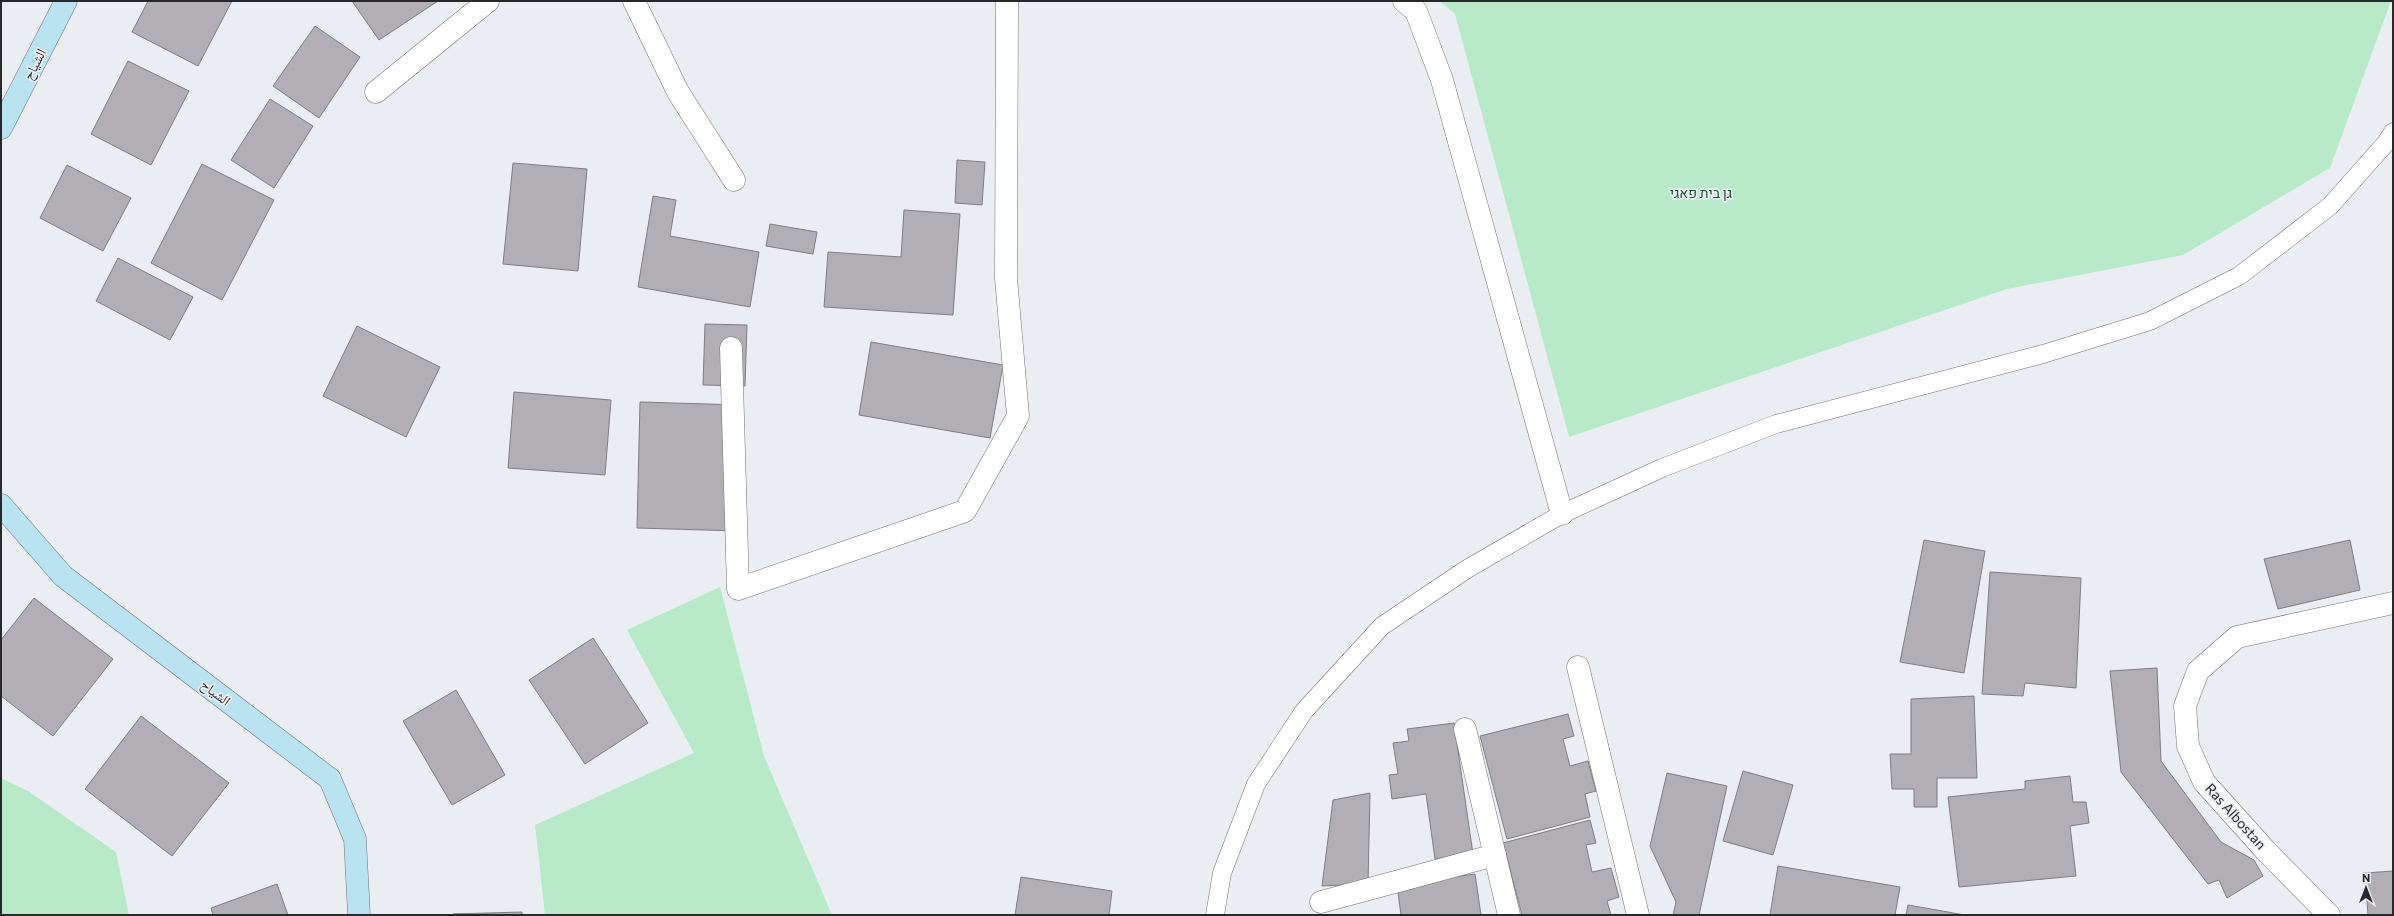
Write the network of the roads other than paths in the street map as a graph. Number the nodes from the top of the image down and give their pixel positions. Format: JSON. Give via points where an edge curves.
{"nodes":[{"id":1,"x":66,"y":1,"type":"edge"},
{"id":2,"x":488,"y":1,"type":"edge"},
{"id":3,"x":634,"y":1,"type":"edge"},
{"id":4,"x":1007,"y":1,"type":"edge"},
{"id":5,"x":1404,"y":1,"type":"edge"},
{"id":6,"x":376,"y":92,"type":"dead end"},
{"id":7,"x":1,"y":128,"type":"edge"},
{"id":8,"x":2393,"y":132,"type":"edge"},
{"id":9,"x":734,"y":180,"type":"dead end"},
{"id":10,"x":731,"y":348,"type":"dead end"},
{"id":11,"x":1,"y":505,"type":"edge"},
{"id":12,"x":1562,"y":514,"type":"junction"},
{"id":13,"x":2393,"y":603,"type":"edge"},
{"id":14,"x":1578,"y":667,"type":"dead end"},
{"id":15,"x":1465,"y":729,"type":"dead end"},
{"id":16,"x":1495,"y":855,"type":"junction"},
{"id":17,"x":1321,"y":902,"type":"dead end"},
{"id":18,"x":359,"y":915,"type":"edge"},
{"id":19,"x":1216,"y":915,"type":"edge"},
{"id":20,"x":1509,"y":915,"type":"edge"},
{"id":21,"x":1638,"y":915,"type":"edge"},
{"id":22,"x":2329,"y":915,"type":"edge"}],
"edges":[{"from":1,"to":7,"type":"street","name":"الشياح"},
{"from":2,"to":6,"type":"street"},
{"from":3,"to":9,"type":"street","via":[[678,92]]},
{"from":4,"to":10,"type":"street","via":[[1006,278],[1018,416],[965,511],[738,588]]},
{"from":5,"to":12,"type":"street","via":[[1416,11],[1442,80]]},
{"from":8,"to":12,"type":"lane","via":[[2330,206],[2239,276],[2150,321],[2043,354],[1776,424],[1662,468]]},
{"from":11,"to":18,"type":"street","name":"الشياح","via":[[63,576],[330,779],[355,838]]},
{"from":12,"to":19,"type":"lane","via":[[1467,569],[1382,626],[1304,711],[1256,784],[1222,873]]},
{"from":13,"to":22,"type":"street","name":"Ras Albostan","via":[[2237,637],[2198,671],[2185,706],[2188,746],[2204,782],[2266,851]]},
{"from":14,"to":21,"type":"street"},
{"from":15,"to":16,"type":"street"},
{"from":16,"to":17,"type":"street"},
{"from":16,"to":20,"type":"street"}]}
